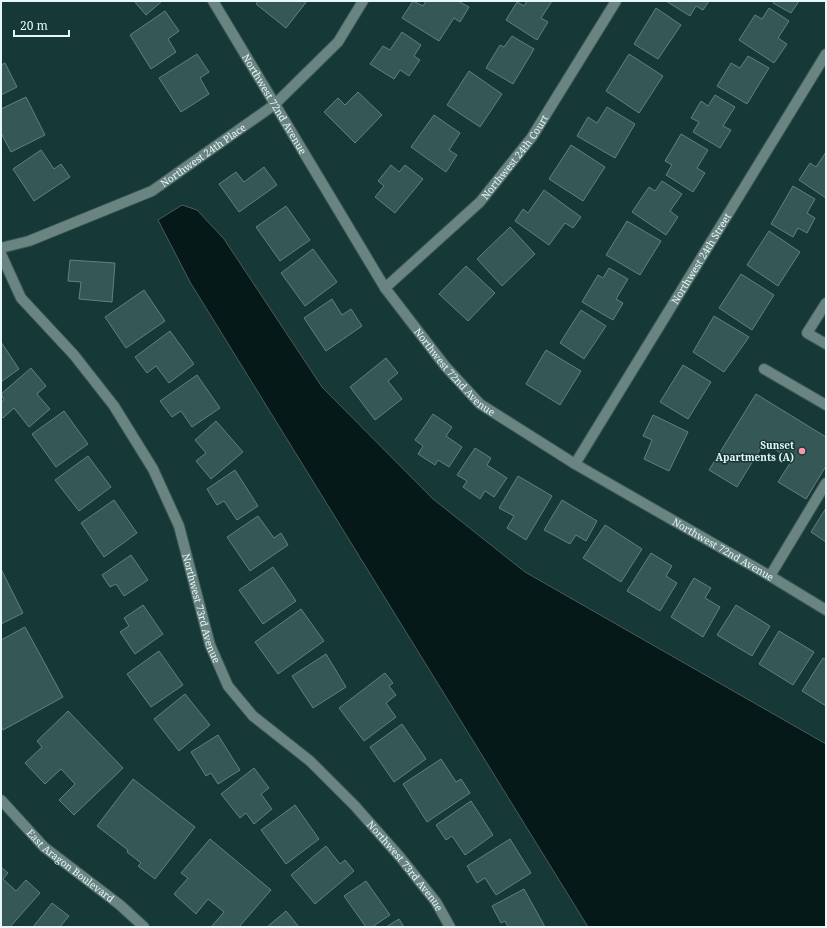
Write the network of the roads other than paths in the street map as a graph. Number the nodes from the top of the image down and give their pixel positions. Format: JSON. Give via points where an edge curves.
{"nodes":[{"id":1,"x":213,"y":1,"type":"edge"},
{"id":2,"x":363,"y":1,"type":"edge"},
{"id":3,"x":616,"y":1,"type":"edge"},
{"id":4,"x":826,"y":54,"type":"edge"},
{"id":5,"x":274,"y":104,"type":"junction"},
{"id":6,"x":1,"y":248,"type":"edge"},
{"id":7,"x":1,"y":254,"type":"edge"},
{"id":8,"x":384,"y":288,"type":"junction"},
{"id":9,"x":826,"y":303,"type":"edge"},
{"id":10,"x":826,"y":344,"type":"edge"},
{"id":11,"x":764,"y":369,"type":"dead end"},
{"id":12,"x":826,"y":405,"type":"edge"},
{"id":13,"x":575,"y":464,"type":"junction"},
{"id":14,"x":826,"y":483,"type":"edge"},
{"id":15,"x":770,"y":576,"type":"junction"},
{"id":16,"x":826,"y":610,"type":"edge"},
{"id":17,"x":1,"y":800,"type":"edge"},
{"id":18,"x":144,"y":927,"type":"edge"},
{"id":19,"x":450,"y":927,"type":"edge"}],
"edges":[{"from":1,"to":5,"type":"street","name":"Northwest 72nd Avenue"},
{"from":2,"to":5,"type":"street","name":"Northwest 24th Place","via":[[338,42]]},
{"from":3,"to":8,"type":"street","name":"Northwest 24th Court","via":[[532,136],[480,202]]},
{"from":4,"to":13,"type":"street","name":"Northwest 24th Street"},
{"from":5,"to":6,"type":"street","name":"Northwest 24th Place","via":[[152,190],[29,241]]},
{"from":5,"to":8,"type":"street","name":"Northwest 72nd Avenue"},
{"from":7,"to":19,"type":"street","name":"Northwest 73rd Avenue","via":[[21,298],[74,355],[114,406],[153,469],[179,526],[210,645],[228,686],[254,716],[310,761],[355,806],[436,902]]},
{"from":8,"to":13,"type":"street","name":"Northwest 72nd Avenue","via":[[445,366],[480,404]]},
{"from":9,"to":10,"type":"street","via":[[808,333]]},
{"from":11,"to":12,"type":"street"},
{"from":13,"to":15,"type":"street","name":"Northwest 72nd Avenue"},
{"from":14,"to":15,"type":"street"},
{"from":15,"to":16,"type":"street","name":"Northwest 72nd Avenue"},
{"from":17,"to":18,"type":"street","name":"East Aragon Boulevard","via":[[44,847],[120,905]]}]}
